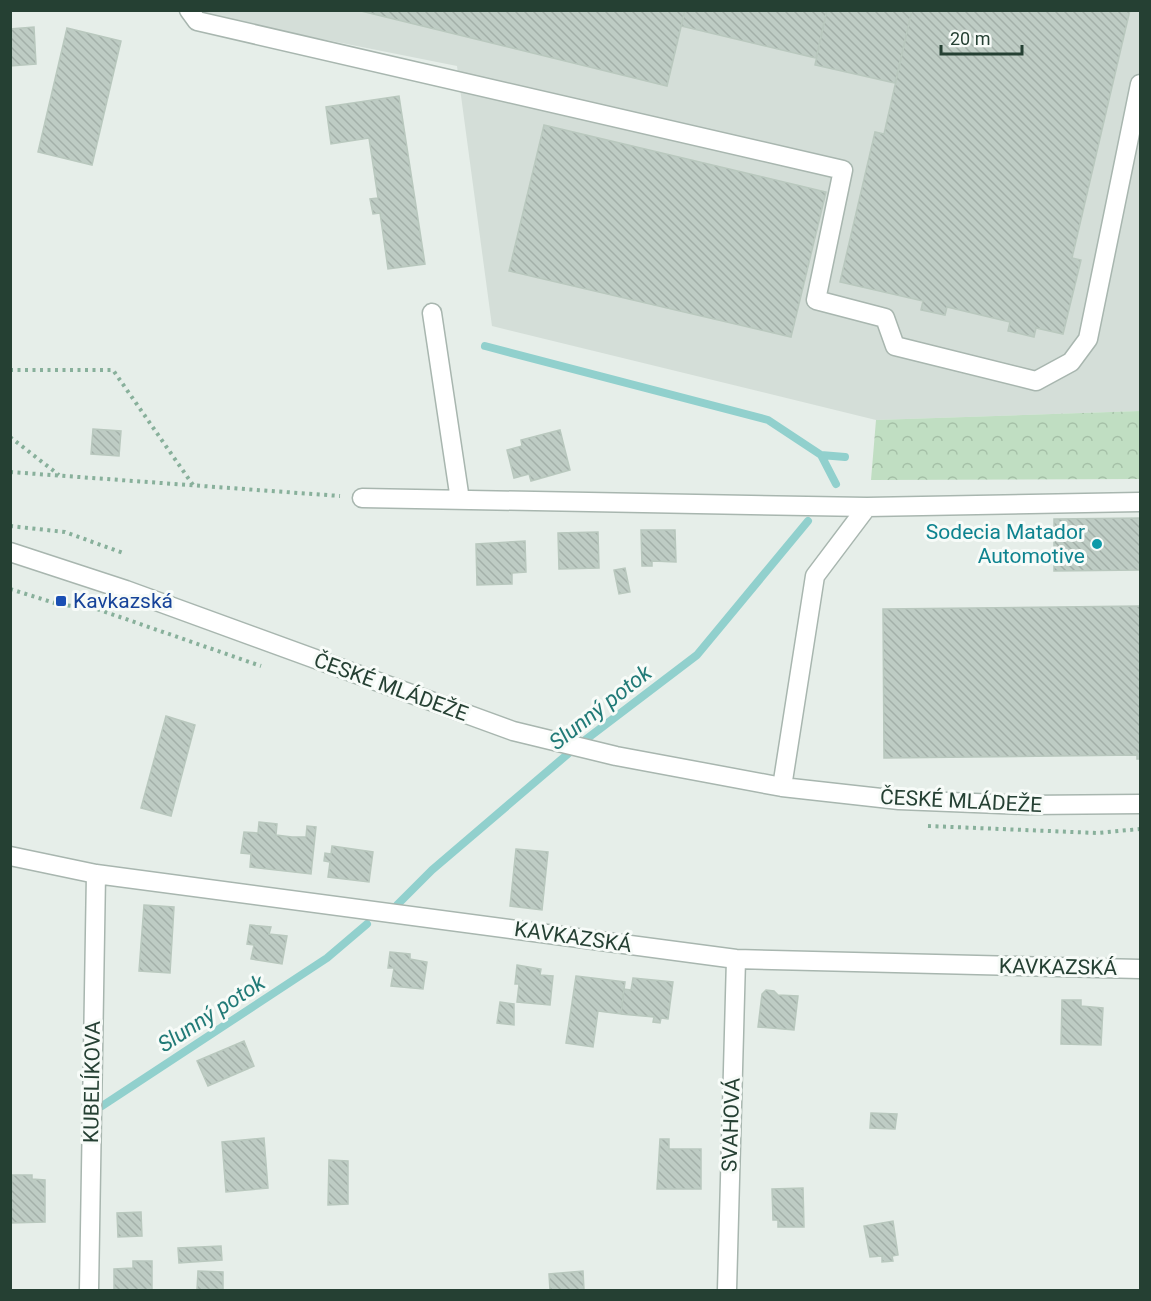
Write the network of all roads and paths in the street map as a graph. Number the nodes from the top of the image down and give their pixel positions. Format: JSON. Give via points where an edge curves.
{"nodes":[{"id":1,"x":189,"y":10,"type":"edge"},
{"id":2,"x":1140,"y":84,"type":"edge"},
{"id":3,"x":432,"y":313,"type":"dead end"},
{"id":4,"x":10,"y":370,"type":"edge"},
{"id":5,"x":10,"y":437,"type":"edge"},
{"id":6,"x":10,"y":472,"type":"edge"},
{"id":7,"x":59,"y":475,"type":"junction"},
{"id":8,"x":193,"y":485,"type":"junction"},
{"id":9,"x":362,"y":498,"type":"joint"},
{"id":10,"x":460,"y":500,"type":"junction"},
{"id":11,"x":1140,"y":502,"type":"edge"},
{"id":12,"x":867,"y":507,"type":"junction"},
{"id":13,"x":10,"y":526,"type":"edge"},
{"id":14,"x":10,"y":552,"type":"edge"},
{"id":15,"x":123,"y":552,"type":"dead end"},
{"id":16,"x":10,"y":589,"type":"edge"},
{"id":17,"x":266,"y":668,"type":"dead end"},
{"id":18,"x":782,"y":787,"type":"junction"},
{"id":19,"x":1140,"y":804,"type":"edge"},
{"id":20,"x":10,"y":856,"type":"edge"},
{"id":21,"x":96,"y":874,"type":"junction"},
{"id":22,"x":736,"y":958,"type":"junction"},
{"id":23,"x":1140,"y":969,"type":"edge"},
{"id":24,"x":89,"y":1290,"type":"edge"},
{"id":25,"x":727,"y":1290,"type":"edge"}],
"edges":[{"from":1,"to":2,"type":"street","via":[[197,21],[843,170],[816,300],[885,318],[895,346],[1036,381],[1071,362],[1088,339]]},
{"from":3,"to":10,"type":"street"},
{"from":4,"to":8,"type":"path","via":[[113,370]]},
{"from":5,"to":7,"type":"path"},
{"from":6,"to":7,"type":"path"},
{"from":7,"to":8,"type":"path"},
{"from":8,"to":9,"type":"path"},
{"from":9,"to":10,"type":"street"},
{"from":10,"to":12,"type":"street"},
{"from":11,"to":12,"type":"street"},
{"from":12,"to":18,"type":"street","via":[[815,576]]},
{"from":13,"to":15,"type":"path","via":[[65,532]]},
{"from":14,"to":18,"type":"street","name":"ČESKÉ MLÁDEŽE","via":[[126,590],[513,731],[616,756]]},
{"from":16,"to":17,"type":"path","via":[[61,605],[94,608]]},
{"from":18,"to":19,"type":"street","name":"ČESKÉ MLÁDEŽE","via":[[911,800]]},
{"from":20,"to":21,"type":"street","name":"KAVKAZSKÁ"},
{"from":21,"to":22,"type":"street","name":"KAVKAZSKÁ"},
{"from":21,"to":24,"type":"street","name":"KUBELÍKOVA"},
{"from":22,"to":23,"type":"street","name":"KAVKAZSKÁ"},
{"from":22,"to":25,"type":"street","name":"SVAHOVÁ"}]}
